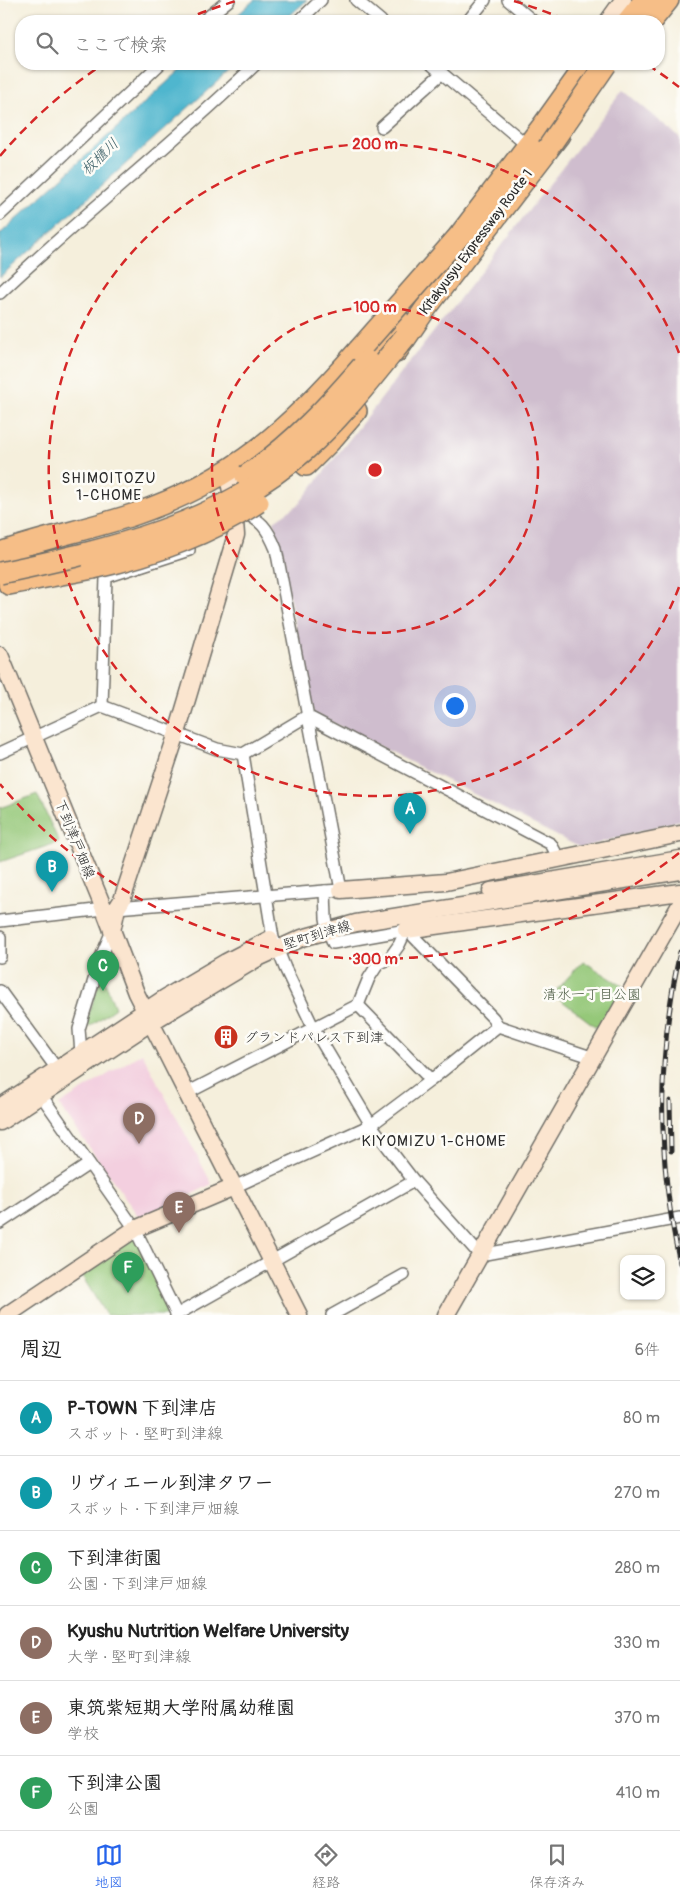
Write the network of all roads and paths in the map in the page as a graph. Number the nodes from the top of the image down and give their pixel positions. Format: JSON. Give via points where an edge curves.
{"nodes":[{"id":1,"x":229,"y":0,"type":"edge"},
{"id":2,"x":321,"y":0,"type":"edge"},
{"id":3,"x":356,"y":0,"type":"edge"},
{"id":4,"x":485,"y":0,"type":"edge"},
{"id":5,"x":508,"y":0,"type":"edge"},
{"id":6,"x":623,"y":0,"type":"edge"},
{"id":7,"x":632,"y":0,"type":"edge"},
{"id":8,"x":645,"y":0,"type":"edge"},
{"id":9,"x":653,"y":0,"type":"edge"},
{"id":10,"x":661,"y":0,"type":"edge"},
{"id":11,"x":668,"y":0,"type":"edge"},
{"id":12,"x":210,"y":15,"type":"edge"},
{"id":13,"x":305,"y":15,"type":"edge"},
{"id":14,"x":374,"y":15,"type":"edge"},
{"id":15,"x":473,"y":15,"type":"edge"},
{"id":16,"x":526,"y":15,"type":"edge"},
{"id":17,"x":612,"y":15,"type":"edge"},
{"id":18,"x":621,"y":15,"type":"edge"},
{"id":19,"x":633,"y":15,"type":"edge"},
{"id":20,"x":642,"y":15,"type":"edge"},
{"id":21,"x":648,"y":15,"type":"edge"},
{"id":22,"x":656,"y":15,"type":"edge"},
{"id":23,"x":154,"y":70,"type":"edge"},
{"id":24,"x":250,"y":70,"type":"edge"},
{"id":25,"x":439,"y":70,"type":"edge"},
{"id":26,"x":574,"y":70,"type":"edge"},
{"id":27,"x":583,"y":70,"type":"edge"},
{"id":28,"x":588,"y":70,"type":"edge"},
{"id":29,"x":602,"y":70,"type":"edge"},
{"id":30,"x":603,"y":70,"type":"edge"},
{"id":31,"x":613,"y":70,"type":"edge"},
{"id":32,"x":442,"y":73,"type":"junction"},
{"id":33,"x":382,"y":127,"type":"dead end"},
{"id":34,"x":542,"y":127,"type":"junction"},
{"id":35,"x":522,"y":141,"type":"junction"},
{"id":36,"x":548,"y":148,"type":"junction"},
{"id":37,"x":0,"y":215,"type":"edge"},
{"id":38,"x":460,"y":234,"type":"junction"},
{"id":39,"x":0,"y":293,"type":"edge"},
{"id":40,"x":405,"y":337,"type":"junction"},
{"id":41,"x":229,"y":481,"type":"junction"},
{"id":42,"x":234,"y":508,"type":"junction"},
{"id":43,"x":189,"y":529,"type":"junction"},
{"id":44,"x":0,"y":553,"type":"edge"},
{"id":45,"x":0,"y":563,"type":"edge"},
{"id":46,"x":3,"y":581,"type":"edge"},
{"id":47,"x":0,"y":655,"type":"edge"},
{"id":48,"x":102,"y":706,"type":"junction"},
{"id":49,"x":307,"y":716,"type":"junction"},
{"id":50,"x":177,"y":733,"type":"junction"},
{"id":51,"x":33,"y":737,"type":"junction"},
{"id":52,"x":0,"y":753,"type":"edge"},
{"id":53,"x":243,"y":754,"type":"junction"},
{"id":54,"x":680,"y":834,"type":"edge"},
{"id":55,"x":559,"y":859,"type":"junction"},
{"id":56,"x":680,"y":859,"type":"edge"},
{"id":57,"x":680,"y":871,"type":"edge"},
{"id":58,"x":333,"y":890,"type":"junction"},
{"id":59,"x":680,"y":892,"type":"edge"},
{"id":60,"x":267,"y":896,"type":"junction"},
{"id":61,"x":461,"y":902,"type":"junction"},
{"id":62,"x":680,"y":905,"type":"edge"},
{"id":63,"x":111,"y":909,"type":"junction"},
{"id":64,"x":0,"y":921,"type":"edge"},
{"id":65,"x":327,"y":924,"type":"junction"},
{"id":66,"x":409,"y":929,"type":"junction"},
{"id":67,"x":112,"y":931,"type":"junction"},
{"id":68,"x":0,"y":937,"type":"edge"},
{"id":69,"x":275,"y":943,"type":"junction"},
{"id":70,"x":0,"y":957,"type":"edge"},
{"id":71,"x":0,"y":991,"type":"edge"},
{"id":72,"x":358,"y":1005,"type":"junction"},
{"id":73,"x":147,"y":1017,"type":"junction"},
{"id":74,"x":498,"y":1026,"type":"junction"},
{"id":75,"x":314,"y":1029,"type":"junction"},
{"id":76,"x":81,"y":1052,"type":"junction"},
{"id":77,"x":594,"y":1058,"type":"junction"},
{"id":78,"x":58,"y":1069,"type":"junction"},
{"id":79,"x":431,"y":1080,"type":"junction"},
{"id":80,"x":187,"y":1093,"type":"junction"},
{"id":81,"x":41,"y":1095,"type":"junction"},
{"id":82,"x":0,"y":1107,"type":"edge"},
{"id":83,"x":0,"y":1122,"type":"edge"},
{"id":84,"x":371,"y":1125,"type":"junction"},
{"id":85,"x":89,"y":1164,"type":"junction"},
{"id":86,"x":414,"y":1181,"type":"junction"},
{"id":87,"x":234,"y":1187,"type":"junction"},
{"id":88,"x":680,"y":1218,"type":"edge"},
{"id":89,"x":0,"y":1223,"type":"edge"},
{"id":90,"x":135,"y":1229,"type":"junction"},
{"id":91,"x":480,"y":1255,"type":"junction"},
{"id":92,"x":272,"y":1262,"type":"junction"},
{"id":93,"x":404,"y":1275,"type":"dead end"},
{"id":94,"x":8,"y":1315,"type":"edge"},
{"id":95,"x":177,"y":1315,"type":"edge"},
{"id":96,"x":299,"y":1315,"type":"edge"},
{"id":97,"x":332,"y":1315,"type":"edge"},
{"id":98,"x":446,"y":1315,"type":"edge"}],
"edges":[{"from":1,"to":12,"type":"street"},
{"from":2,"to":13,"type":"street"},
{"from":3,"to":14,"type":"street"},
{"from":4,"to":15,"type":"street"},
{"from":5,"to":16,"type":"street"},
{"from":6,"to":17,"type":"street"},
{"from":7,"to":18,"type":"highway"},
{"from":8,"to":19,"type":"highway"},
{"from":9,"to":20,"type":"highway"},
{"from":10,"to":21,"type":"street"},
{"from":11,"to":22,"type":"highway"},
{"from":23,"to":37,"type":"street"},
{"from":24,"to":39,"type":"street"},
{"from":25,"to":32,"type":"street"},
{"from":26,"to":35,"type":"street"},
{"from":27,"to":34,"type":"highway","name":"Kitakyusyu Expressway Route 1"},
{"from":28,"to":34,"type":"highway","name":"Kitakyusyu Expressway Route 1"},
{"from":29,"to":42,"type":"street","via":[[380,361],[312,439]]},
{"from":30,"to":36,"type":"highway","name":"Kitakyusyu Expressway Route 1","bridge":true},
{"from":31,"to":36,"type":"highway","name":"Kitakyusyu Expressway Route 1","bridge":true},
{"from":32,"to":33,"type":"street"},
{"from":32,"to":35,"type":"street"},
{"from":34,"to":38,"type":"highway","name":"Kitakyusyu Expressway Route 1"},
{"from":35,"to":41,"type":"street","via":[[352,368],[297,428]]},
{"from":36,"to":40,"type":"highway","name":"Kitakyusyu Expressway Route 1"},
{"from":38,"to":44,"type":"highway","bridge":true,"via":[[331,382],[280,433],[252,455],[192,491],[134,514],[35,540]]},
{"from":38,"to":45,"type":"highway","bridge":true,"via":[[367,360],[323,412],[253,471],[192,507],[135,529]]},
{"from":40,"to":46,"type":"highway","bridge":true,"via":[[348,406],[312,443],[281,469],[235,499],[137,540]]},
{"from":40,"to":46,"type":"highway","bridge":true,"via":[[350,419],[306,465],[239,513],[198,534],[140,556],[93,568]]},
{"from":41,"to":42,"type":"street"},
{"from":41,"to":44,"type":"street","via":[[129,524]]},
{"from":42,"to":43,"type":"street"},
{"from":42,"to":49,"type":"street","via":[[257,518],[270,534],[276,549]]},
{"from":42,"to":50,"type":"street","via":[[236,535]]},
{"from":43,"to":46,"type":"street","via":[[138,548]]},
{"from":43,"to":48,"type":"street","via":[[190,550],[106,577]]},
{"from":47,"to":51,"type":"street","name":"下到津戸畑線"},
{"from":48,"to":50,"type":"street"},
{"from":48,"to":51,"type":"street"},
{"from":49,"to":53,"type":"street"},
{"from":49,"to":55,"type":"street","via":[[551,844]]},
{"from":49,"to":58,"type":"street"},
{"from":50,"to":53,"type":"street","via":[[217,749]]},
{"from":50,"to":63,"type":"street","via":[[122,900]]},
{"from":51,"to":52,"type":"street"},
{"from":51,"to":63,"type":"street","name":"下到津戸畑線"},
{"from":53,"to":60,"type":"street"},
{"from":54,"to":55,"type":"street"},
{"from":55,"to":58,"type":"street","via":[[446,882]]},
{"from":56,"to":61,"type":"street","name":"堅町到津線"},
{"from":57,"to":61,"type":"street","name":"堅町到津線"},
{"from":58,"to":60,"type":"street"},
{"from":58,"to":65,"type":"street"},
{"from":59,"to":66,"type":"street"},
{"from":60,"to":63,"type":"street"},
{"from":60,"to":69,"type":"street"},
{"from":61,"to":65,"type":"street","name":"堅町到津線","via":[[356,923]]},
{"from":62,"to":77,"type":"street"},
{"from":63,"to":64,"type":"street"},
{"from":63,"to":67,"type":"street"},
{"from":65,"to":66,"type":"street","via":[[333,943]]},
{"from":65,"to":69,"type":"street","name":"堅町到津線"},
{"from":66,"to":72,"type":"street","via":[[389,959],[378,964],[368,978]]},
{"from":66,"to":74,"type":"street"},
{"from":67,"to":73,"type":"street"},
{"from":67,"to":76,"type":"street","via":[[79,1029]]},
{"from":68,"to":70,"type":"street"},
{"from":69,"to":73,"type":"street","name":"堅町到津線","via":[[226,962]]},
{"from":69,"to":75,"type":"street"},
{"from":71,"to":78,"type":"street"},
{"from":72,"to":75,"type":"street"},
{"from":72,"to":79,"type":"street"},
{"from":73,"to":76,"type":"street","name":"堅町到津線"},
{"from":73,"to":80,"type":"street"},
{"from":73,"to":81,"type":"street","name":"堅町到津線"},
{"from":74,"to":77,"type":"street"},
{"from":74,"to":79,"type":"street"},
{"from":75,"to":80,"type":"street"},
{"from":75,"to":84,"type":"street"},
{"from":76,"to":78,"type":"street","name":"堅町到津線"},
{"from":77,"to":91,"type":"street"},
{"from":78,"to":82,"type":"street","name":"堅町到津線"},
{"from":79,"to":84,"type":"street"},
{"from":80,"to":87,"type":"street"},
{"from":81,"to":83,"type":"street","name":"堅町到津線"},
{"from":81,"to":85,"type":"street"},
{"from":84,"to":86,"type":"street"},
{"from":84,"to":87,"type":"street"},
{"from":85,"to":89,"type":"street"},
{"from":85,"to":90,"type":"street"},
{"from":86,"to":91,"type":"street"},
{"from":86,"to":92,"type":"street"},
{"from":87,"to":90,"type":"street"},
{"from":87,"to":92,"type":"street"},
{"from":88,"to":91,"type":"street"},
{"from":90,"to":94,"type":"street"},
{"from":90,"to":95,"type":"street"},
{"from":91,"to":98,"type":"street"},
{"from":92,"to":95,"type":"street"},
{"from":92,"to":96,"type":"street"},
{"from":93,"to":97,"type":"street"}]}
